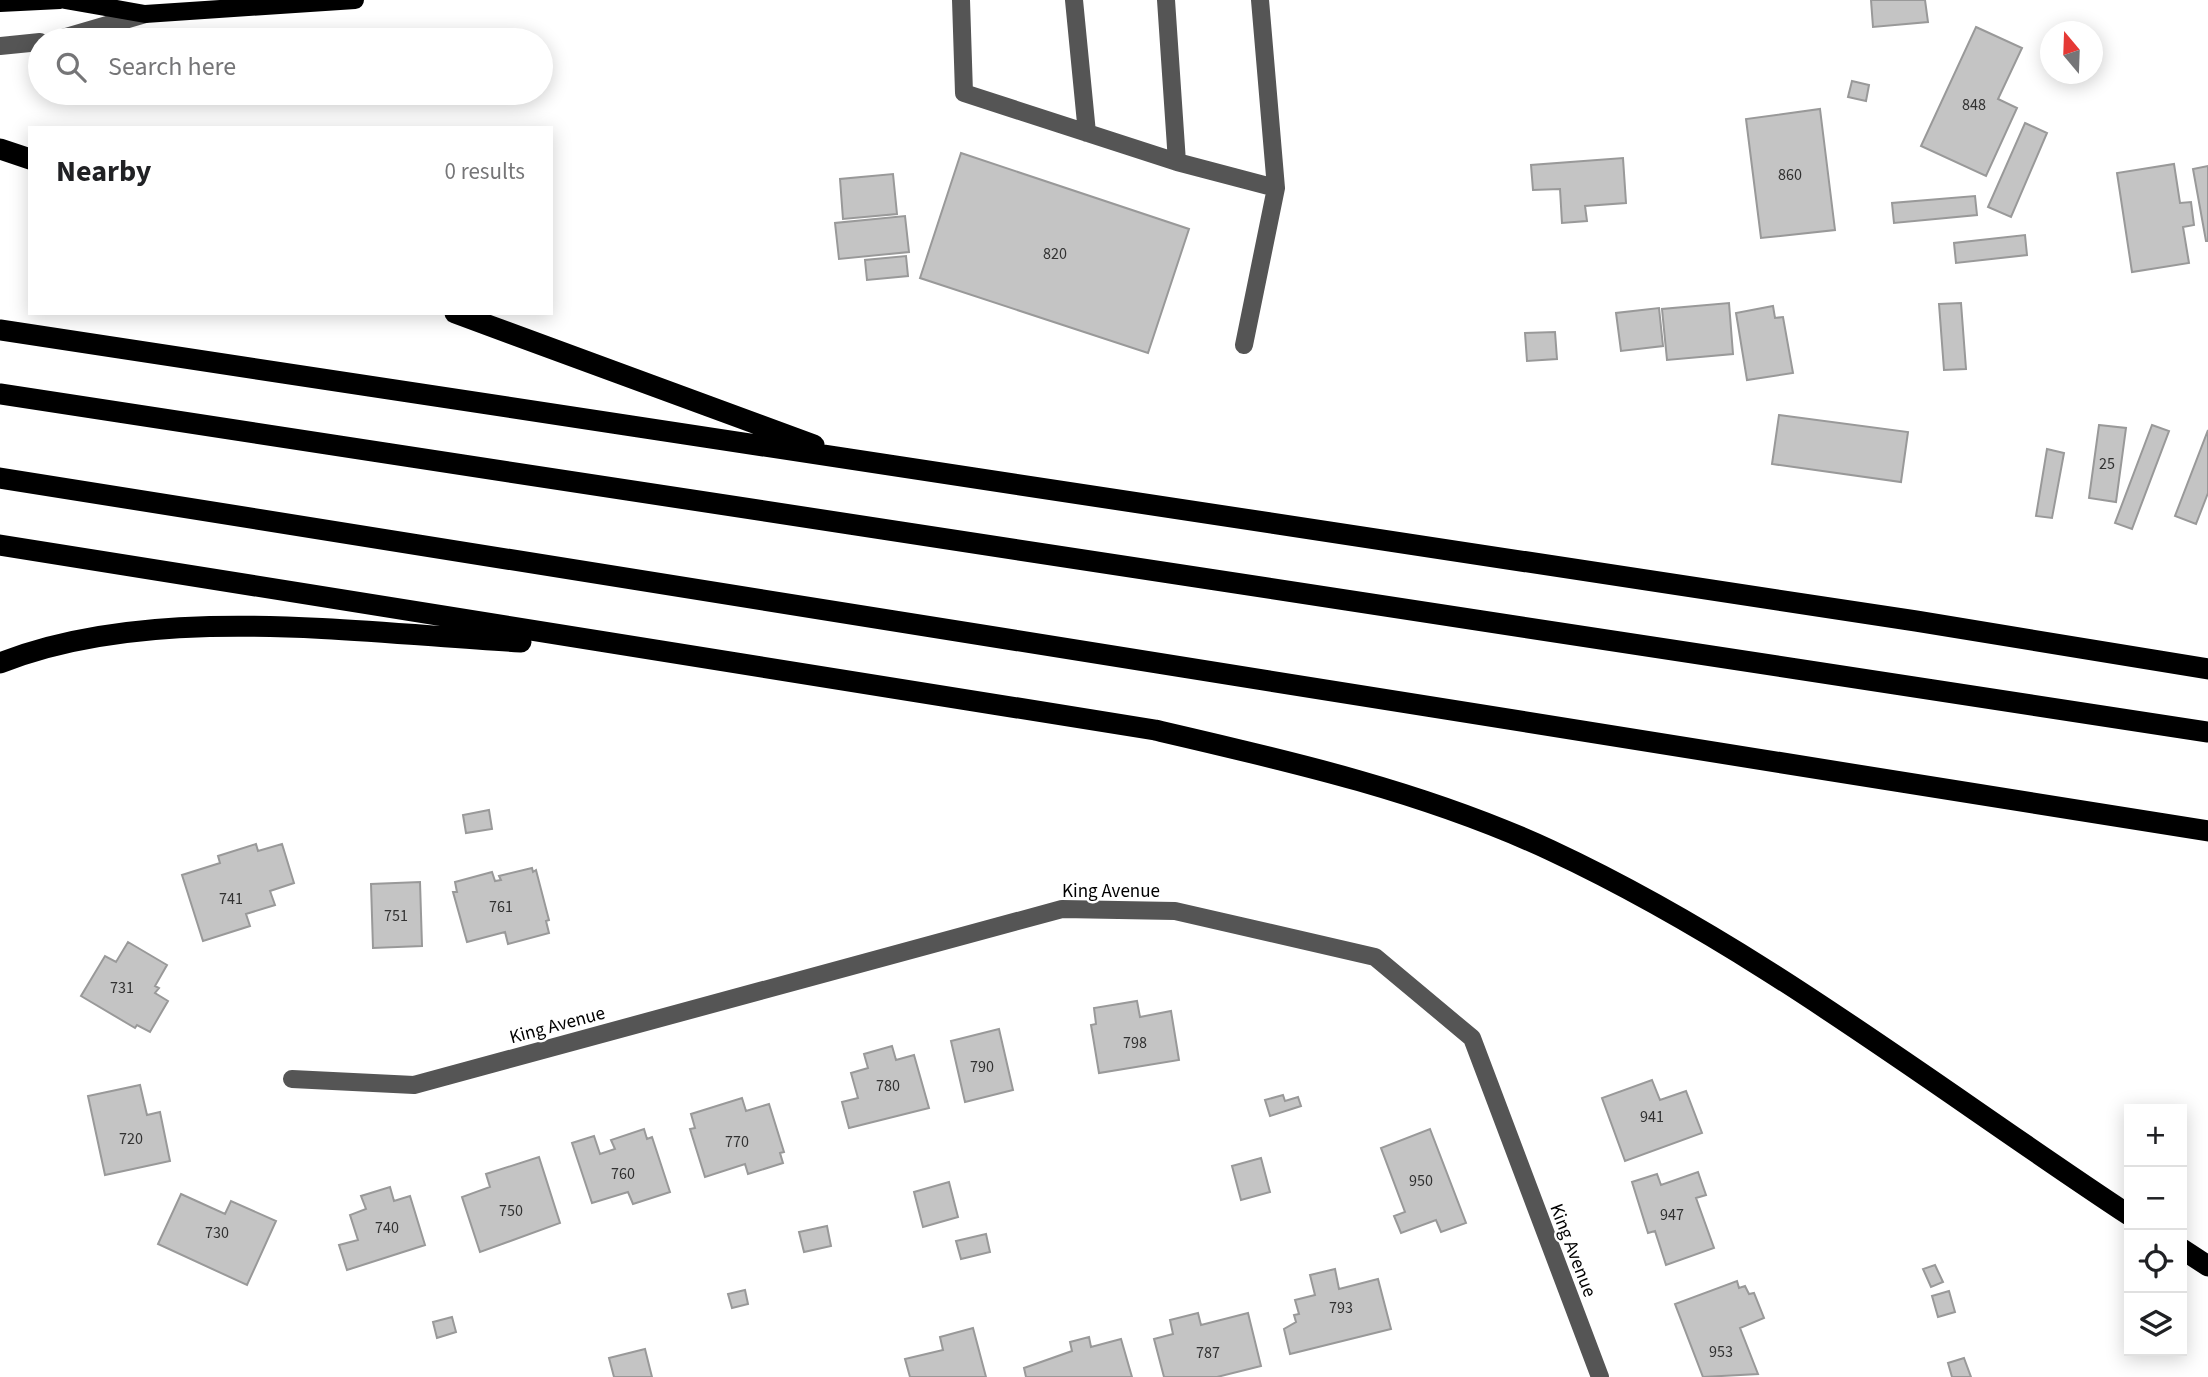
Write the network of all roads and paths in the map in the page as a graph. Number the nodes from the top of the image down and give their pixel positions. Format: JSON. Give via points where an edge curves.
{"nodes":[{"id":1,"x":63,"y":0,"type":"edge"},
{"id":2,"x":355,"y":0,"type":"edge"},
{"id":3,"x":961,"y":0,"type":"edge"},
{"id":4,"x":1074,"y":0,"type":"edge"},
{"id":5,"x":1166,"y":0,"type":"edge"},
{"id":6,"x":1260,"y":0,"type":"edge"},
{"id":7,"x":0,"y":3,"type":"edge"},
{"id":8,"x":145,"y":13,"type":"junction"},
{"id":9,"x":96,"y":28,"type":"edge"},
{"id":10,"x":28,"y":43,"type":"edge"},
{"id":11,"x":0,"y":46,"type":"edge"},
{"id":12,"x":1087,"y":133,"type":"junction"},
{"id":13,"x":0,"y":149,"type":"edge"},
{"id":14,"x":28,"y":158,"type":"edge"},
{"id":15,"x":1177,"y":162,"type":"junction"},
{"id":16,"x":1276,"y":188,"type":"junction"},
{"id":17,"x":460,"y":315,"type":"edge"},
{"id":18,"x":0,"y":330,"type":"edge"},
{"id":19,"x":1244,"y":345,"type":"dead end"},
{"id":20,"x":0,"y":394,"type":"edge"},
{"id":21,"x":856,"y":460,"type":"junction"},
{"id":22,"x":0,"y":478,"type":"edge"},
{"id":23,"x":0,"y":545,"type":"edge"},
{"id":24,"x":637,"y":649,"type":"junction"},
{"id":25,"x":0,"y":663,"type":"edge"},
{"id":26,"x":2208,"y":669,"type":"edge"},
{"id":27,"x":2208,"y":732,"type":"edge"},
{"id":28,"x":2208,"y":831,"type":"edge"},
{"id":29,"x":292,"y":1079,"type":"dead end"},
{"id":30,"x":2124,"y":1212,"type":"edge"},
{"id":31,"x":2187,"y":1252,"type":"edge"},
{"id":32,"x":2208,"y":1266,"type":"edge"},
{"id":33,"x":1600,"y":1377,"type":"edge"}],
"edges":[{"from":1,"to":7,"type":"main road"},
{"from":1,"to":8,"type":"main road"},
{"from":2,"to":8,"type":"main road"},
{"from":3,"to":12,"type":"street","via":[[964,93]]},
{"from":4,"to":12,"type":"street"},
{"from":5,"to":15,"type":"street"},
{"from":6,"to":16,"type":"street"},
{"from":8,"to":9,"type":"street"},
{"from":10,"to":11,"type":"street"},
{"from":12,"to":15,"type":"street"},
{"from":13,"to":14,"type":"highway"},
{"from":15,"to":16,"type":"street"},
{"from":16,"to":19,"type":"street"},
{"from":17,"to":21,"type":"highway"},
{"from":18,"to":21,"type":"highway"},
{"from":20,"to":27,"type":"highway"},
{"from":21,"to":26,"type":"highway"},
{"from":22,"to":28,"type":"highway"},
{"from":23,"to":24,"type":"highway"},
{"from":24,"to":25,"type":"highway","via":[[188,625],[72,641]]},
{"from":24,"to":30,"type":"highway","via":[[1155,730],[1298,763],[1442,807],[1548,849],[1629,889],[1779,977]]},
{"from":29,"to":33,"type":"street","name":"King Avenue","via":[[414,1085],[1062,909],[1175,911],[1376,957],[1472,1038]]},
{"from":31,"to":32,"type":"highway"}]}
